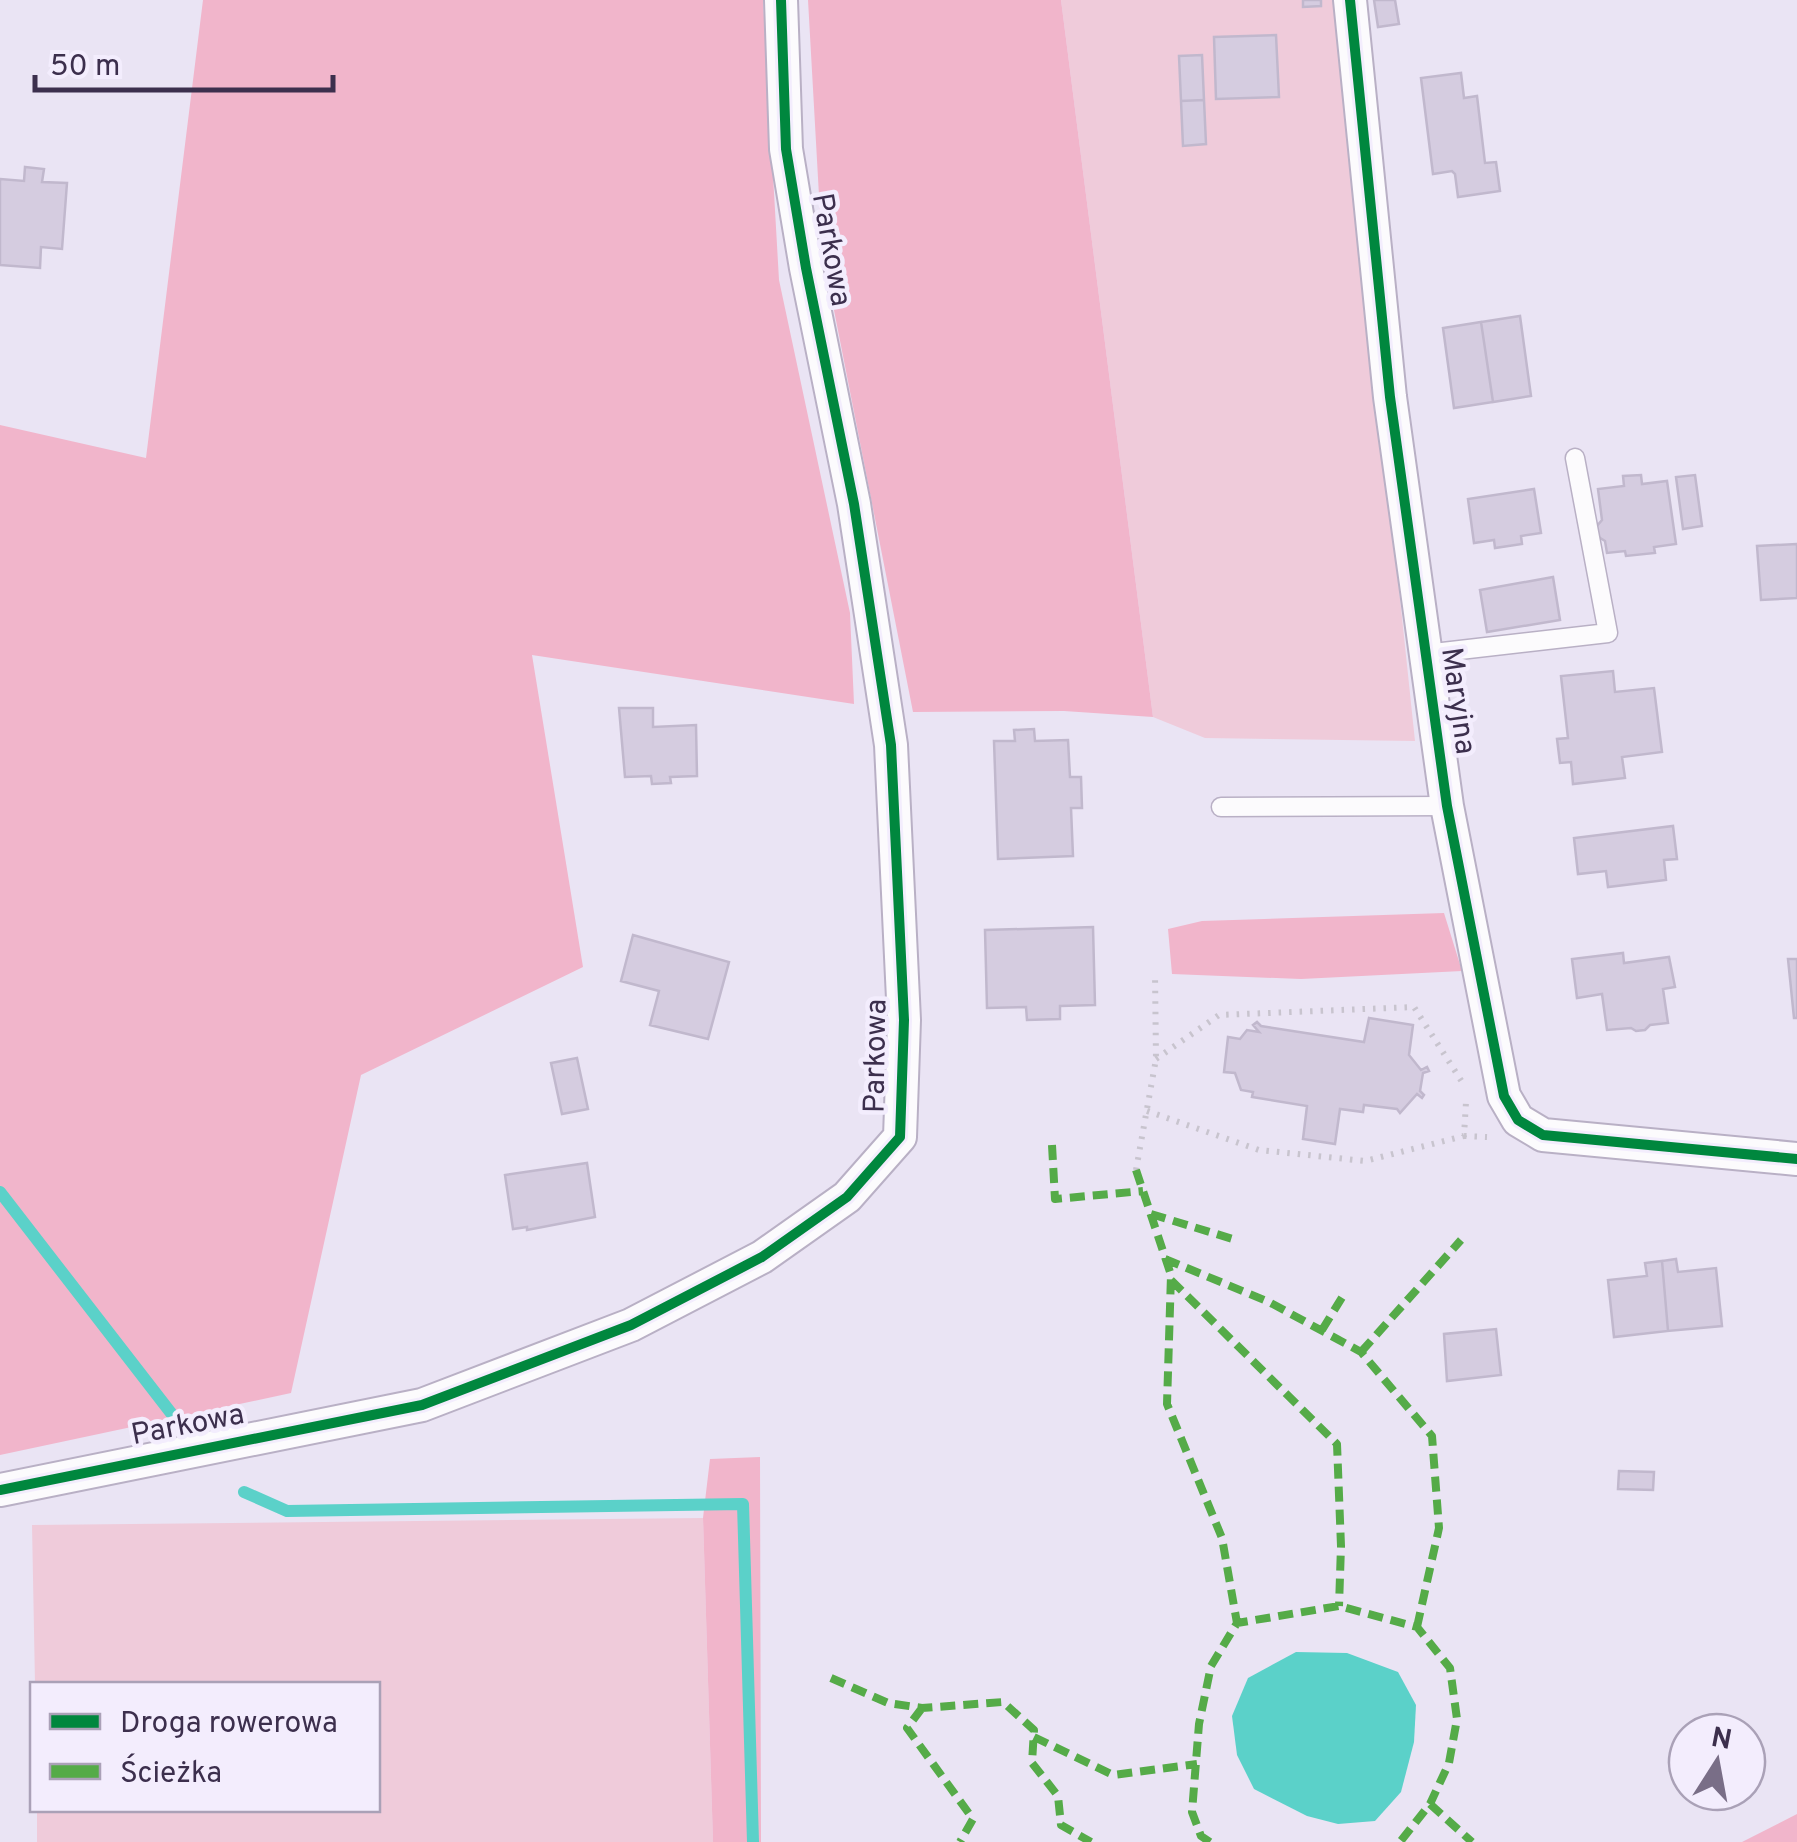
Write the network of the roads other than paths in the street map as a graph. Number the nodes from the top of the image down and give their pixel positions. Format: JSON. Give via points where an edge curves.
{"nodes":[{"id":1,"x":782,"y":0,"type":"edge"},
{"id":2,"x":1350,"y":0,"type":"edge"},
{"id":3,"x":1575,"y":458,"type":"dead end"},
{"id":4,"x":1426,"y":654,"type":"junction"},
{"id":5,"x":1221,"y":806,"type":"dead end"},
{"id":6,"x":1446,"y":806,"type":"junction"},
{"id":7,"x":1797,"y":1159,"type":"edge"},
{"id":8,"x":0,"y":1490,"type":"edge"}],
"edges":[{"from":1,"to":8,"type":"street","name":"Parkowa","via":[[786,149],[891,745],[904,1003],[900,1138],[847,1198],[762,1257],[631,1326],[422,1404]]},
{"from":2,"to":4,"type":"street","name":"Maryjna","via":[[1390,397]]},
{"from":3,"to":4,"type":"lane","via":[[1608,633]]},
{"from":4,"to":6,"type":"street","name":"Maryjna"},
{"from":5,"to":6,"type":"lane"},
{"from":6,"to":7,"type":"street","name":"Maryjna","via":[[1504,1096],[1518,1120],[1543,1134]]}]}
